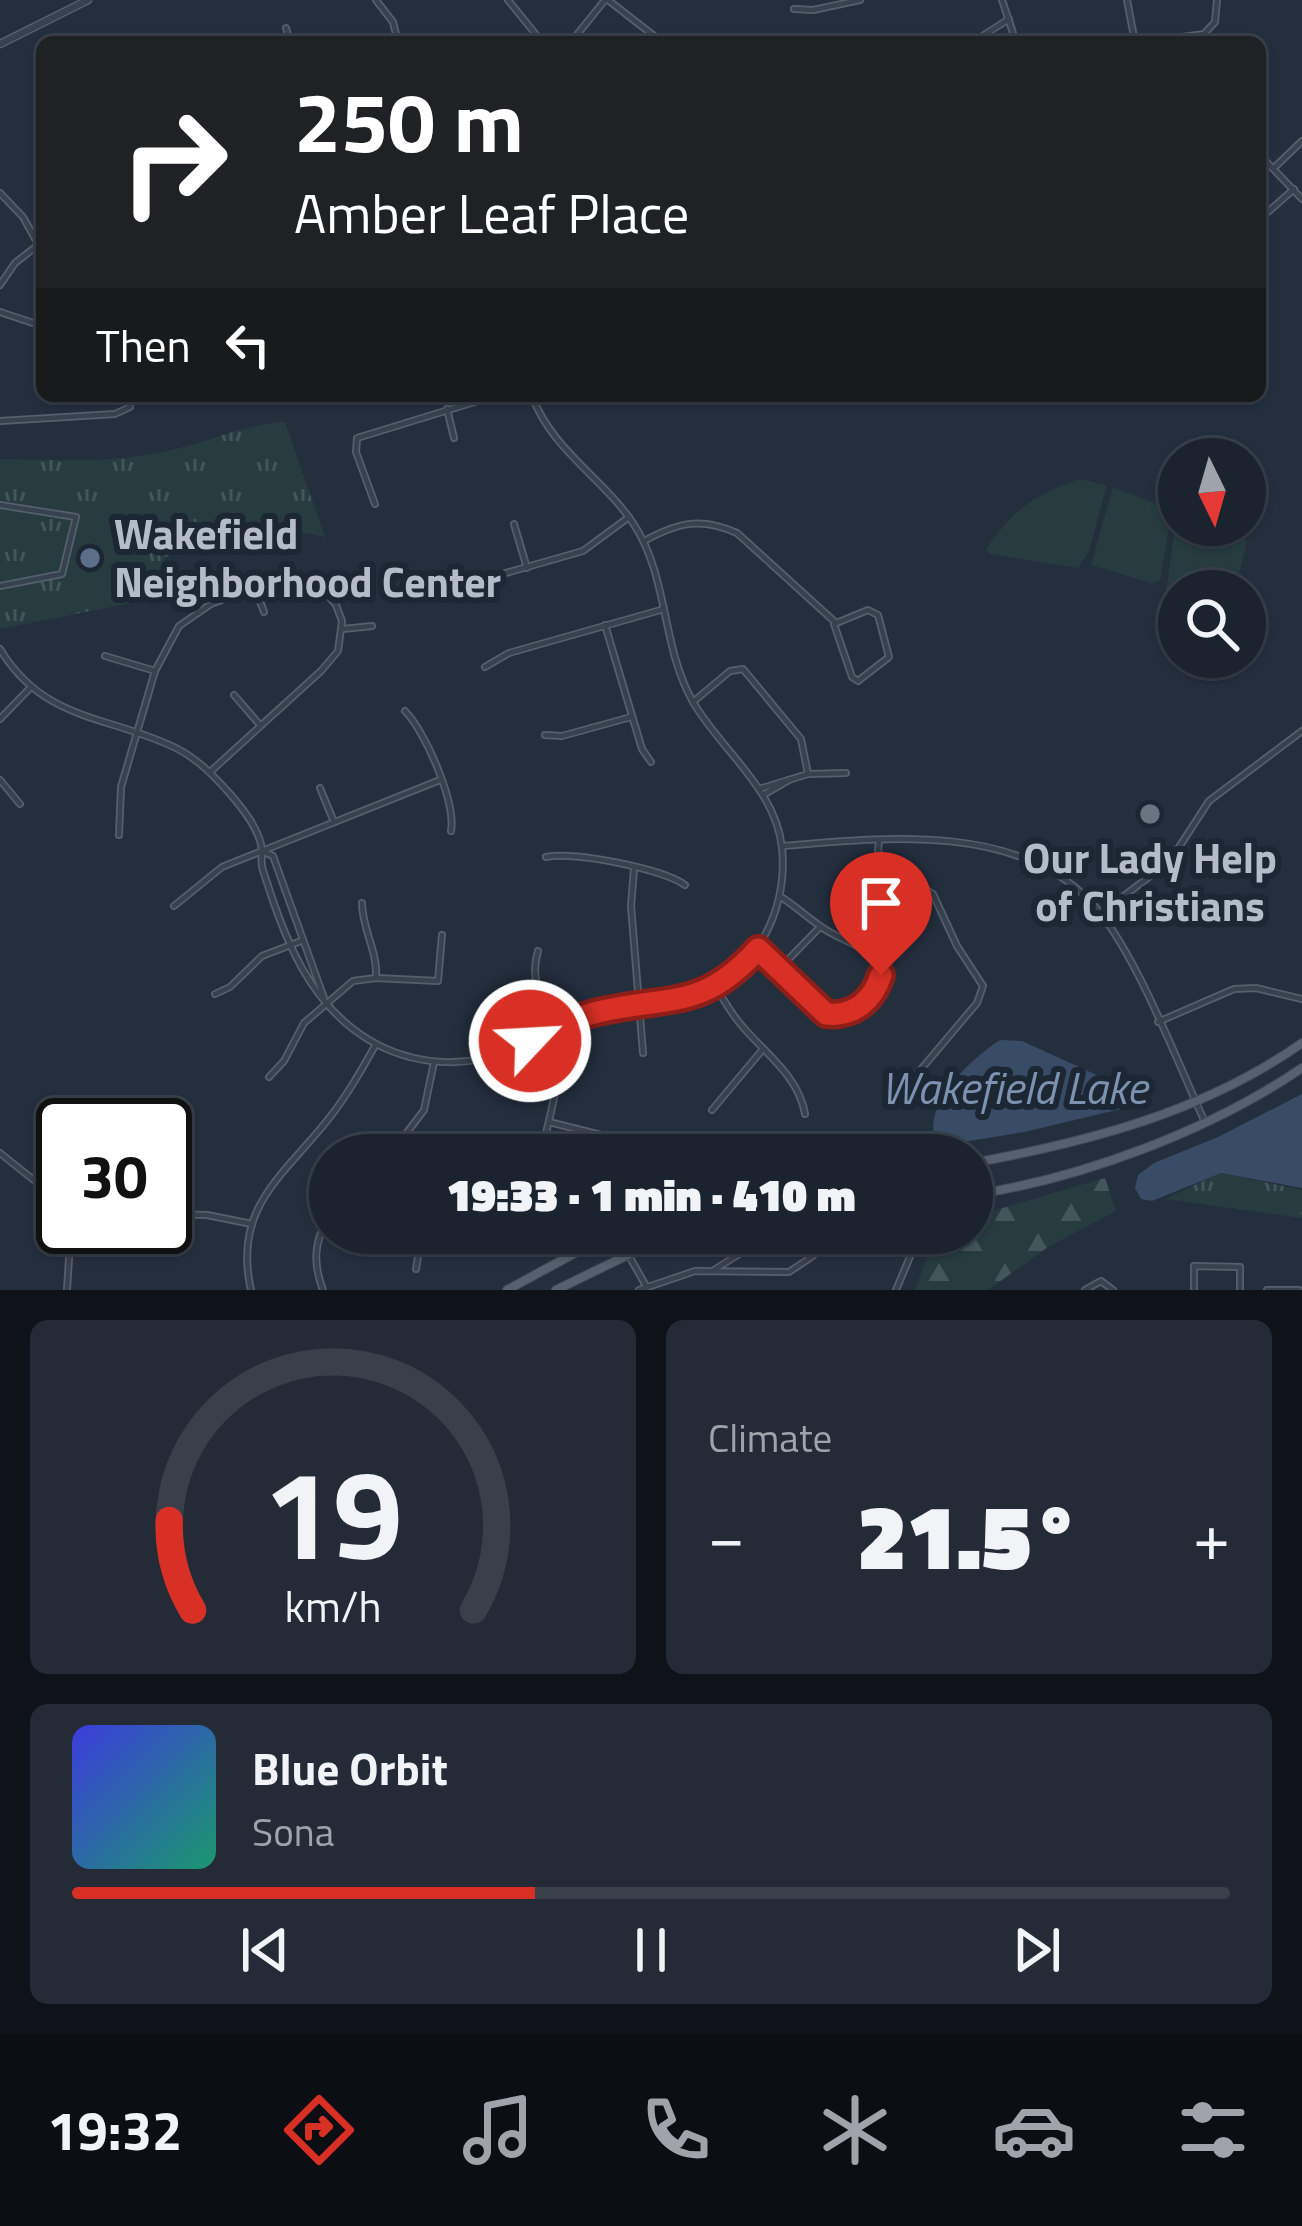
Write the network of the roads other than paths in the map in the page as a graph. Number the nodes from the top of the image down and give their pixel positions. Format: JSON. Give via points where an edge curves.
{"nodes":[{"id":1,"x":88,"y":0,"type":"edge"},
{"id":2,"x":376,"y":0,"type":"edge"},
{"id":3,"x":508,"y":0,"type":"edge"},
{"id":4,"x":607,"y":0,"type":"edge"},
{"id":5,"x":860,"y":0,"type":"edge"},
{"id":6,"x":1002,"y":0,"type":"edge"},
{"id":7,"x":1127,"y":0,"type":"edge"},
{"id":8,"x":1217,"y":0,"type":"edge"},
{"id":9,"x":794,"y":9,"type":"dead end"},
{"id":10,"x":1009,"y":19,"type":"junction"},
{"id":11,"x":286,"y":28,"type":"dead end"},
{"id":12,"x":288,"y":36,"type":"edge"},
{"id":13,"x":396,"y":36,"type":"edge"},
{"id":14,"x":537,"y":36,"type":"edge"},
{"id":15,"x":576,"y":36,"type":"edge"},
{"id":16,"x":654,"y":36,"type":"edge"},
{"id":17,"x":982,"y":36,"type":"edge"},
{"id":18,"x":1014,"y":36,"type":"edge"},
{"id":19,"x":1134,"y":36,"type":"edge"},
{"id":20,"x":1189,"y":36,"type":"edge"},
{"id":21,"x":0,"y":44,"type":"edge"},
{"id":22,"x":1302,"y":141,"type":"edge"},
{"id":23,"x":1266,"y":161,"type":"edge"},
{"id":24,"x":1274,"y":168,"type":"junction"},
{"id":25,"x":1294,"y":189,"type":"junction"},
{"id":26,"x":0,"y":193,"type":"edge"},
{"id":27,"x":1302,"y":200,"type":"edge"},
{"id":28,"x":1266,"y":214,"type":"edge"},
{"id":29,"x":36,"y":237,"type":"edge"},
{"id":30,"x":36,"y":246,"type":"edge"},
{"id":31,"x":0,"y":285,"type":"edge"},
{"id":32,"x":0,"y":313,"type":"edge"},
{"id":33,"x":36,"y":324,"type":"edge"},
{"id":34,"x":474,"y":402,"type":"edge"},
{"id":35,"x":535,"y":402,"type":"edge"},
{"id":36,"x":130,"y":406,"type":"dead end"},
{"id":37,"x":447,"y":410,"type":"junction"},
{"id":38,"x":0,"y":421,"type":"edge"},
{"id":39,"x":454,"y":438,"type":"dead end"},
{"id":40,"x":0,"y":505,"type":"edge"},
{"id":41,"x":375,"y":505,"type":"dead end"},
{"id":42,"x":629,"y":518,"type":"junction"},
{"id":43,"x":514,"y":524,"type":"dead end"},
{"id":44,"x":644,"y":541,"type":"junction"},
{"id":45,"x":527,"y":568,"type":"junction"},
{"id":46,"x":461,"y":581,"type":"dead end"},
{"id":47,"x":0,"y":586,"type":"edge"},
{"id":48,"x":255,"y":588,"type":"junction"},
{"id":49,"x":664,"y":609,"type":"junction"},
{"id":50,"x":264,"y":612,"type":"dead end"},
{"id":51,"x":835,"y":622,"type":"junction"},
{"id":52,"x":605,"y":625,"type":"junction"},
{"id":53,"x":372,"y":626,"type":"dead end"},
{"id":54,"x":344,"y":629,"type":"junction"},
{"id":55,"x":0,"y":649,"type":"edge"},
{"id":56,"x":105,"y":656,"type":"dead end"},
{"id":57,"x":485,"y":667,"type":"dead end"},
{"id":58,"x":155,"y":670,"type":"junction"},
{"id":59,"x":31,"y":687,"type":"junction"},
{"id":60,"x":234,"y":695,"type":"dead end"},
{"id":61,"x":693,"y":702,"type":"junction"},
{"id":62,"x":405,"y":711,"type":"dead end"},
{"id":63,"x":631,"y":716,"type":"junction"},
{"id":64,"x":0,"y":718,"type":"edge"},
{"id":65,"x":260,"y":725,"type":"junction"},
{"id":66,"x":1302,"y":731,"type":"edge"},
{"id":67,"x":138,"y":732,"type":"junction"},
{"id":68,"x":545,"y":735,"type":"dead end"},
{"id":69,"x":651,"y":762,"type":"dead end"},
{"id":70,"x":210,"y":772,"type":"junction"},
{"id":71,"x":846,"y":772,"type":"dead end"},
{"id":72,"x":808,"y":774,"type":"junction"},
{"id":73,"x":0,"y":780,"type":"edge"},
{"id":74,"x":440,"y":780,"type":"junction"},
{"id":75,"x":320,"y":788,"type":"dead end"},
{"id":76,"x":761,"y":792,"type":"junction"},
{"id":77,"x":20,"y":804,"type":"dead end"},
{"id":78,"x":334,"y":822,"type":"junction"},
{"id":79,"x":451,"y":831,"type":"dead end"},
{"id":80,"x":119,"y":835,"type":"dead end"},
{"id":81,"x":879,"y":840,"type":"junction"},
{"id":82,"x":782,"y":846,"type":"junction"},
{"id":83,"x":262,"y":850,"type":"junction"},
{"id":84,"x":546,"y":857,"type":"dead end"},
{"id":85,"x":634,"y":869,"type":"junction"},
{"id":86,"x":686,"y":886,"type":"dead end"},
{"id":87,"x":781,"y":897,"type":"junction"},
{"id":88,"x":362,"y":903,"type":"dead end"},
{"id":89,"x":174,"y":906,"type":"dead end"},
{"id":90,"x":1100,"y":914,"type":"junction"},
{"id":91,"x":820,"y":927,"type":"junction"},
{"id":92,"x":442,"y":934,"type":"dead end"},
{"id":93,"x":301,"y":941,"type":"junction"},
{"id":94,"x":289,"y":944,"type":"junction"},
{"id":95,"x":758,"y":949,"type":"junction"},
{"id":96,"x":538,"y":951,"type":"dead end"},
{"id":97,"x":778,"y":970,"type":"junction"},
{"id":98,"x":376,"y":977,"type":"junction"},
{"id":99,"x":715,"y":986,"type":"junction"},
{"id":100,"x":214,"y":994,"type":"dead end"},
{"id":101,"x":1302,"y":1000,"type":"edge"},
{"id":102,"x":326,"y":1003,"type":"junction"},
{"id":103,"x":639,"y":1007,"type":"junction"},
{"id":104,"x":1158,"y":1022,"type":"junction"},
{"id":105,"x":556,"y":1027,"type":"junction"},
{"id":106,"x":548,"y":1032,"type":"junction"},
{"id":107,"x":1302,"y":1042,"type":"edge"},
{"id":108,"x":376,"y":1043,"type":"junction"},
{"id":109,"x":763,"y":1048,"type":"junction"},
{"id":110,"x":643,"y":1053,"type":"dead end"},
{"id":111,"x":434,"y":1062,"type":"junction"},
{"id":112,"x":1302,"y":1068,"type":"edge"},
{"id":113,"x":269,"y":1077,"type":"dead end"},
{"id":114,"x":901,"y":1093,"type":"dead end"},
{"id":115,"x":1195,"y":1100,"type":"junction"},
{"id":116,"x":712,"y":1110,"type":"dead end"},
{"id":117,"x":805,"y":1114,"type":"dead end"},
{"id":118,"x":1204,"y":1121,"type":"junction"},
{"id":119,"x":549,"y":1122,"type":"junction"},
{"id":120,"x":406,"y":1134,"type":"edge"},
{"id":121,"x":546,"y":1134,"type":"edge"},
{"id":122,"x":597,"y":1134,"type":"edge"},
{"id":123,"x":0,"y":1153,"type":"edge"},
{"id":124,"x":993,"y":1159,"type":"edge"},
{"id":125,"x":36,"y":1182,"type":"edge"},
{"id":126,"x":993,"y":1191,"type":"edge"},
{"id":127,"x":192,"y":1215,"type":"edge"},
{"id":128,"x":252,"y":1224,"type":"junction"},
{"id":129,"x":68,"y":1254,"type":"edge"},
{"id":130,"x":317,"y":1254,"type":"edge"},
{"id":131,"x":418,"y":1254,"type":"edge"},
{"id":132,"x":573,"y":1254,"type":"edge"},
{"id":133,"x":628,"y":1254,"type":"joint"},
{"id":134,"x":912,"y":1254,"type":"edge"},
{"id":135,"x":416,"y":1269,"type":"dead end"},
{"id":136,"x":714,"y":1270,"type":"junction"},
{"id":137,"x":643,"y":1288,"type":"edge"},
{"id":138,"x":1278,"y":1288,"type":"edge"},
{"id":139,"x":67,"y":1290,"type":"edge"},
{"id":140,"x":251,"y":1290,"type":"edge"},
{"id":141,"x":323,"y":1290,"type":"edge"},
{"id":142,"x":507,"y":1290,"type":"edge"},
{"id":143,"x":556,"y":1290,"type":"edge"},
{"id":144,"x":896,"y":1290,"type":"edge"},
{"id":145,"x":1085,"y":1290,"type":"edge"},
{"id":146,"x":1112,"y":1290,"type":"edge"},
{"id":147,"x":1194,"y":1290,"type":"edge"},
{"id":148,"x":1240,"y":1290,"type":"edge"},
{"id":149,"x":1268,"y":1290,"type":"edge"},
{"id":150,"x":1296,"y":1290,"type":"edge"}],
"edges":[{"from":1,"to":21,"type":"street"},
{"from":2,"to":13,"type":"street"},
{"from":3,"to":14,"type":"street"},
{"from":4,"to":15,"type":"street"},
{"from":4,"to":16,"type":"street"},
{"from":5,"to":9,"type":"street"},
{"from":6,"to":10,"type":"street"},
{"from":7,"to":19,"type":"street"},
{"from":8,"to":20,"type":"street","via":[[1215,22]]},
{"from":10,"to":17,"type":"street"},
{"from":10,"to":18,"type":"street"},
{"from":11,"to":12,"type":"street"},
{"from":22,"to":24,"type":"street"},
{"from":23,"to":24,"type":"street"},
{"from":24,"to":25,"type":"street"},
{"from":25,"to":27,"type":"street"},
{"from":25,"to":28,"type":"street"},
{"from":26,"to":29,"type":"street"},
{"from":30,"to":31,"type":"street"},
{"from":32,"to":33,"type":"street"},
{"from":34,"to":37,"type":"street"},
{"from":35,"to":42,"type":"street","via":[[554,439]]},
{"from":36,"to":38,"type":"street","via":[[115,414]]},
{"from":37,"to":39,"type":"street"},
{"from":37,"to":41,"type":"street","via":[[365,433],[354,444]]},
{"from":40,"to":47,"type":"street","via":[[76,517],[62,574]]},
{"from":42,"to":44,"type":"street"},
{"from":42,"to":45,"type":"street","via":[[591,548]]},
{"from":43,"to":45,"type":"street"},
{"from":44,"to":49,"type":"street"},
{"from":44,"to":51,"type":"street","via":[[684,521],[722,526]]},
{"from":45,"to":46,"type":"street"},
{"from":48,"to":50,"type":"street"},
{"from":48,"to":54,"type":"street","via":[[285,579],[315,583],[336,605]]},
{"from":48,"to":58,"type":"street","via":[[186,620]]},
{"from":49,"to":52,"type":"street"},
{"from":49,"to":61,"type":"street"},
{"from":51,"to":51,"type":"street","via":[[874,611],[888,660],[854,679]]},
{"from":52,"to":57,"type":"street"},
{"from":52,"to":63,"type":"street"},
{"from":53,"to":54,"type":"street"},
{"from":54,"to":65,"type":"street","via":[[328,664]]},
{"from":55,"to":59,"type":"street"},
{"from":56,"to":58,"type":"street"},
{"from":58,"to":67,"type":"street"},
{"from":59,"to":64,"type":"street"},
{"from":59,"to":67,"type":"street","via":[[74,714]]},
{"from":60,"to":65,"type":"street"},
{"from":61,"to":72,"type":"street","via":[[730,671],[743,670],[801,739]]},
{"from":61,"to":76,"type":"street"},
{"from":62,"to":74,"type":"street"},
{"from":63,"to":68,"type":"street"},
{"from":63,"to":69,"type":"street"},
{"from":65,"to":70,"type":"street"},
{"from":66,"to":90,"type":"street","via":[[1208,801],[1170,861]]},
{"from":67,"to":70,"type":"street"},
{"from":67,"to":80,"type":"street","via":[[121,788]]},
{"from":70,"to":83,"type":"street","via":[[249,818]]},
{"from":71,"to":72,"type":"street"},
{"from":72,"to":76,"type":"street"},
{"from":73,"to":77,"type":"street"},
{"from":74,"to":78,"type":"street"},
{"from":74,"to":79,"type":"street"},
{"from":75,"to":78,"type":"street"},
{"from":76,"to":82,"type":"street"},
{"from":78,"to":83,"type":"street"},
{"from":81,"to":82,"type":"street"},
{"from":81,"to":90,"type":"street","via":[[1020,858],[1063,879]]},
{"from":81,"to":114,"type":"street","via":[[884,861],[930,890],[983,989]]},
{"from":82,"to":87,"type":"street"},
{"from":83,"to":89,"type":"street","via":[[212,872]]},
{"from":83,"to":93,"type":"street","via":[[273,856]]},
{"from":83,"to":94,"type":"street"},
{"from":84,"to":85,"type":"street"},
{"from":85,"to":86,"type":"street"},
{"from":85,"to":103,"type":"street"},
{"from":87,"to":91,"type":"street"},
{"from":87,"to":95,"type":"street"},
{"from":88,"to":98,"type":"street"},
{"from":90,"to":104,"type":"street"},
{"from":91,"to":97,"type":"street"},
{"from":91,"to":97,"type":"street","via":[[874,957],[881,975],[872,995],[850,1013],[826,1014]]},
{"from":92,"to":98,"type":"street","via":[[438,981]]},
{"from":93,"to":94,"type":"street"},
{"from":93,"to":102,"type":"street"},
{"from":94,"to":100,"type":"street"},
{"from":94,"to":102,"type":"street"},
{"from":95,"to":97,"type":"street"},
{"from":95,"to":99,"type":"street"},
{"from":96,"to":105,"type":"street","via":[[535,985]]},
{"from":98,"to":102,"type":"street","via":[[353,981]]},
{"from":99,"to":103,"type":"street"},
{"from":99,"to":109,"type":"street"},
{"from":101,"to":104,"type":"street","via":[[1234,989]]},
{"from":102,"to":108,"type":"street"},
{"from":102,"to":113,"type":"street"},
{"from":103,"to":105,"type":"street"},
{"from":103,"to":110,"type":"street"},
{"from":104,"to":115,"type":"street"},
{"from":105,"to":106,"type":"street"},
{"from":106,"to":111,"type":"street","via":[[493,1056]]},
{"from":106,"to":119,"type":"street","via":[[560,1071]]},
{"from":107,"to":115,"type":"main road"},
{"from":108,"to":111,"type":"street"},
{"from":108,"to":128,"type":"street","via":[[332,1116],[272,1181]]},
{"from":109,"to":116,"type":"street"},
{"from":109,"to":117,"type":"street"},
{"from":111,"to":120,"type":"street","via":[[424,1111]]},
{"from":112,"to":118,"type":"main road"},
{"from":115,"to":118,"type":"street"},
{"from":115,"to":124,"type":"main road","via":[[1095,1137]]},
{"from":118,"to":126,"type":"main road","via":[[1092,1166]]},
{"from":119,"to":121,"type":"street"},
{"from":119,"to":122,"type":"street"},
{"from":123,"to":125,"type":"street"},
{"from":127,"to":128,"type":"street"},
{"from":128,"to":140,"type":"street"},
{"from":129,"to":139,"type":"street"},
{"from":130,"to":141,"type":"street"},
{"from":131,"to":135,"type":"street"},
{"from":132,"to":142,"type":"main road"},
{"from":133,"to":137,"type":"street"},
{"from":133,"to":143,"type":"main road"},
{"from":134,"to":144,"type":"street"},
{"from":136,"to":136,"type":"street","via":[[789,1272],[816,1248],[802,1238],[764,1240]]},
{"from":136,"to":137,"type":"street"},
{"from":138,"to":149,"type":"street"},
{"from":138,"to":150,"type":"street"},
{"from":145,"to":146,"type":"street","via":[[1101,1281]]},
{"from":147,"to":148,"type":"street","via":[[1202,1264],[1240,1268]]}]}
